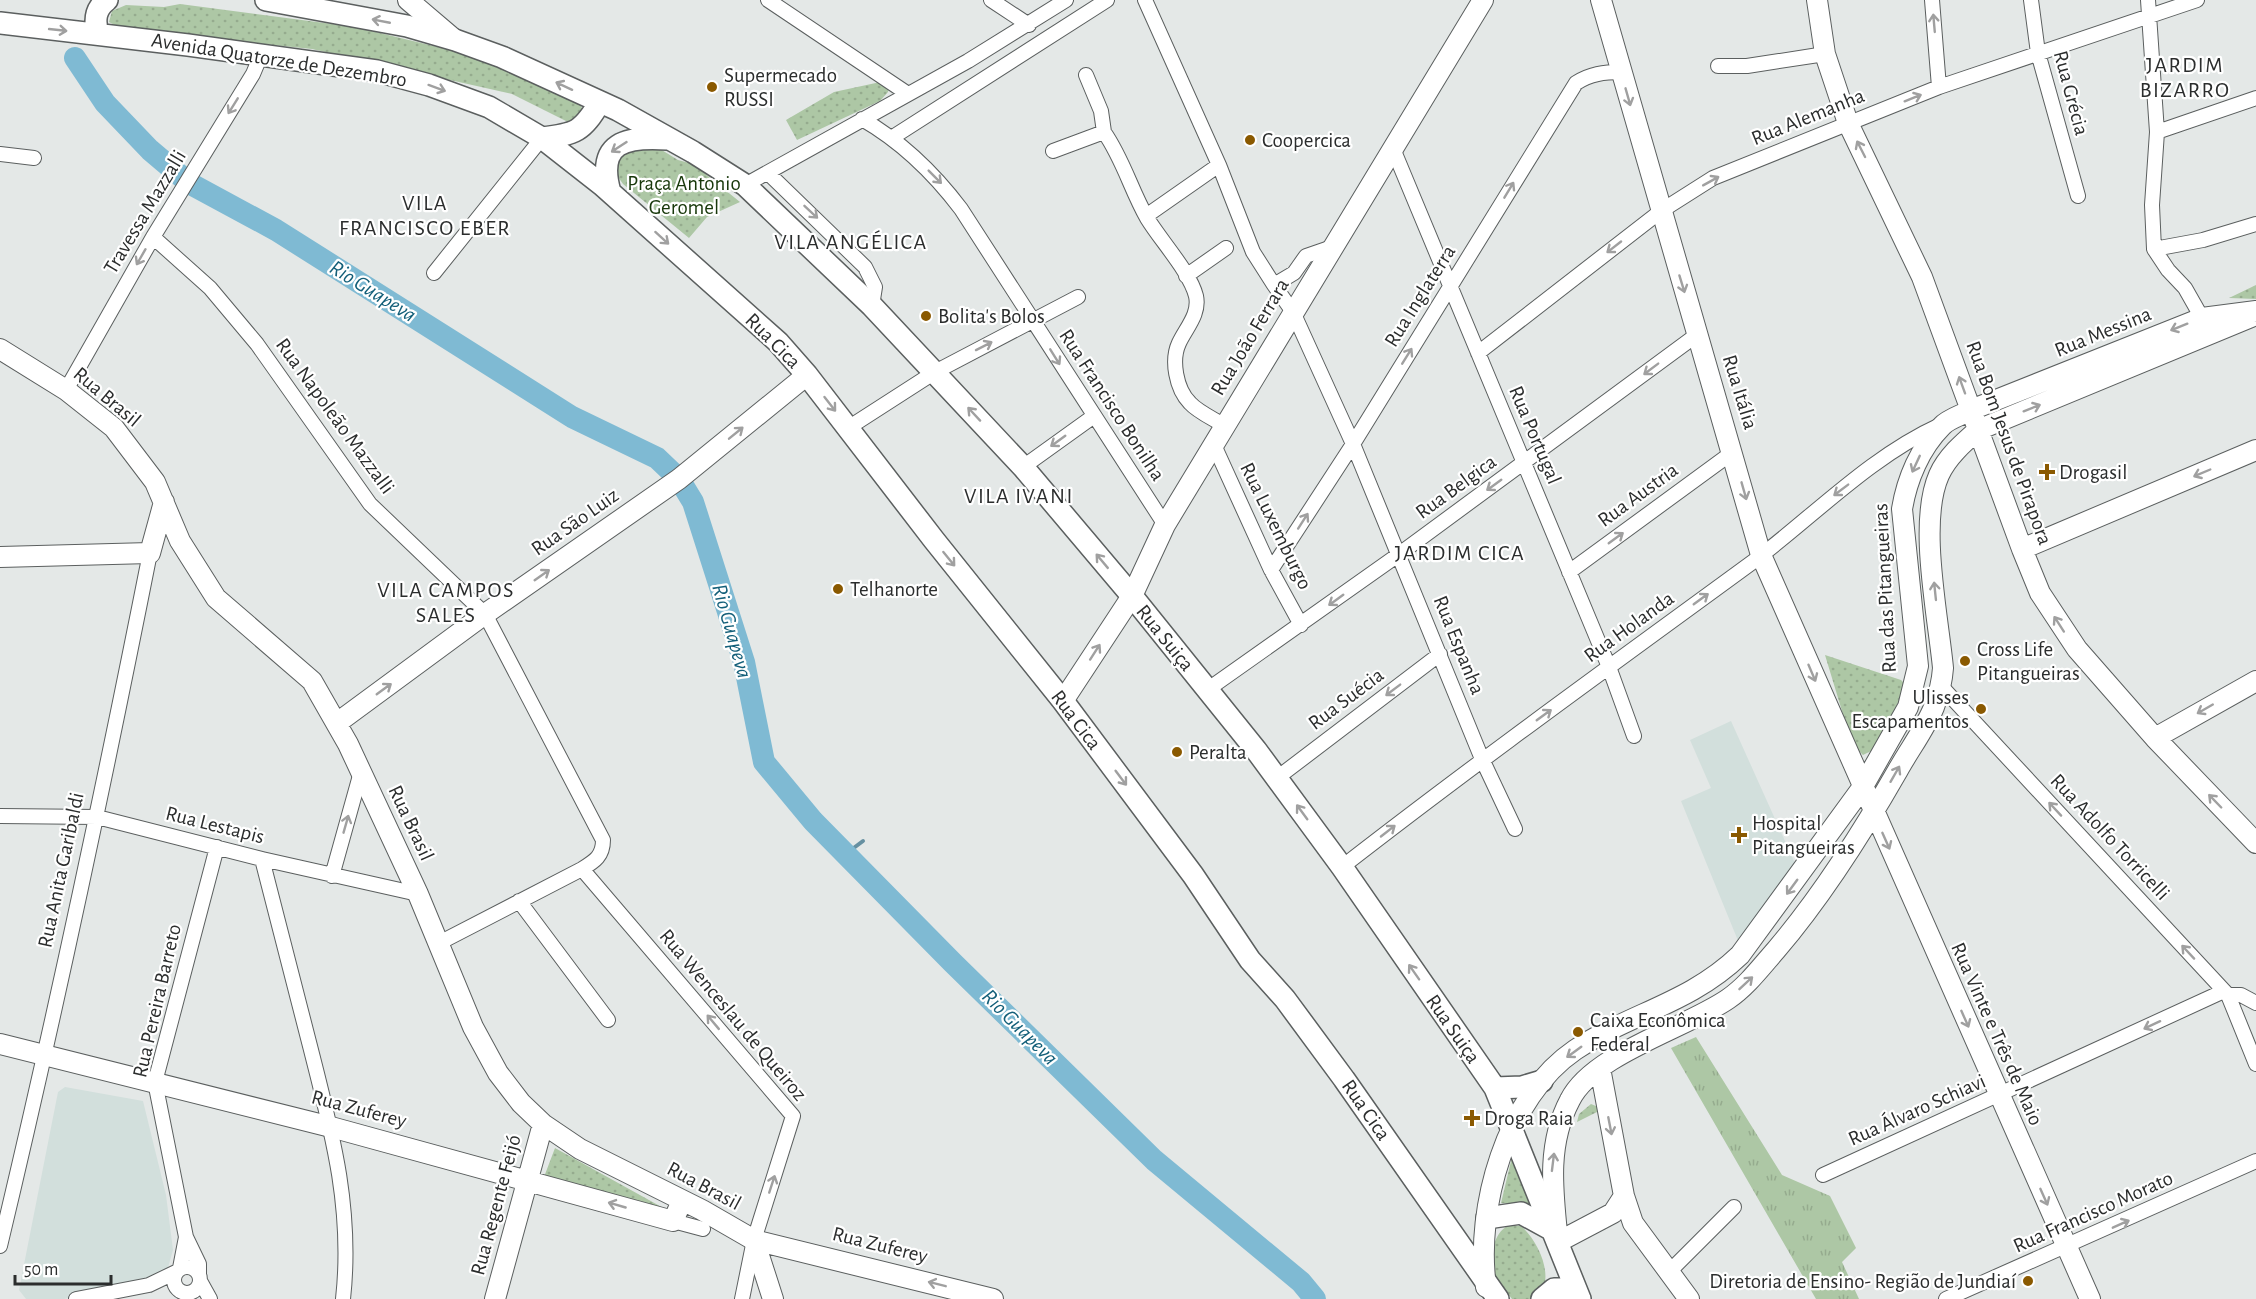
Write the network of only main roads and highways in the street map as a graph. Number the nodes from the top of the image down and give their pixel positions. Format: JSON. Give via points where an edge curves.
{"nodes":[{"id":1,"x":107,"y":0,"type":"edge"},
{"id":2,"x":266,"y":0,"type":"edge"},
{"id":3,"x":0,"y":23,"type":"edge"},
{"id":4,"x":98,"y":34,"type":"junction"},
{"id":5,"x":600,"y":102,"type":"junction"},
{"id":6,"x":662,"y":134,"type":"junction"},
{"id":7,"x":542,"y":138,"type":"junction"},
{"id":8,"x":606,"y":188,"type":"junction"},
{"id":9,"x":1542,"y":1081,"type":"road end"},
{"id":10,"x":1495,"y":1088,"type":"junction"},
{"id":11,"x":1487,"y":1218,"type":"road end"},
{"id":12,"x":1556,"y":1236,"type":"junction"},
{"id":13,"x":1486,"y":1290,"type":"edge"},
{"id":14,"x":1498,"y":1299,"type":"edge"},
{"id":15,"x":1542,"y":1299,"type":"edge"},
{"id":16,"x":1580,"y":1299,"type":"edge"}],
"edges":[{"from":1,"to":4,"type":"main road","via":[[95,18]]},
{"from":5,"to":2,"type":"main road","one_way":true,"via":[[455,40],[407,26]]},
{"from":3,"to":4,"type":"main road","name":"Avenida Quatorze de Dezembro","one_way":true},
{"from":4,"to":7,"type":"main road","name":"Avenida Quatorze de Dezembro","one_way":true,"via":[[377,71],[429,85],[489,108]]},
{"from":5,"to":6,"type":"main road"},
{"from":5,"to":7,"type":"main road","via":[[582,129],[574,134]]},
{"from":6,"to":8,"type":"main road","one_way":true,"via":[[632,140],[612,150],[606,160]]},
{"from":10,"to":6,"type":"main road","name":"Rua Suiça","one_way":true,"via":[[1277,778],[1023,467],[872,306],[745,185]]},
{"from":7,"to":8,"type":"main road","name":"Avenida Quatorze de Dezembro"},
{"from":8,"to":13,"type":"main road","name":"Rua Cica","one_way":true,"via":[[778,342],[807,375],[1063,701],[1250,960],[1285,999],[1344,1079]]},
{"from":9,"to":10,"type":"main road"},
{"from":10,"to":12,"type":"main road","name":"Rua Suiça"},
{"from":11,"to":12,"type":"main road","via":[[1521,1213]]},
{"from":12,"to":16,"type":"main road","name":"Rua Suiça"},
{"from":13,"to":14,"type":"main road","name":"Rua Cica"},
{"from":15,"to":16,"type":"main road","via":[[1554,1289],[1569,1289]]}]}
